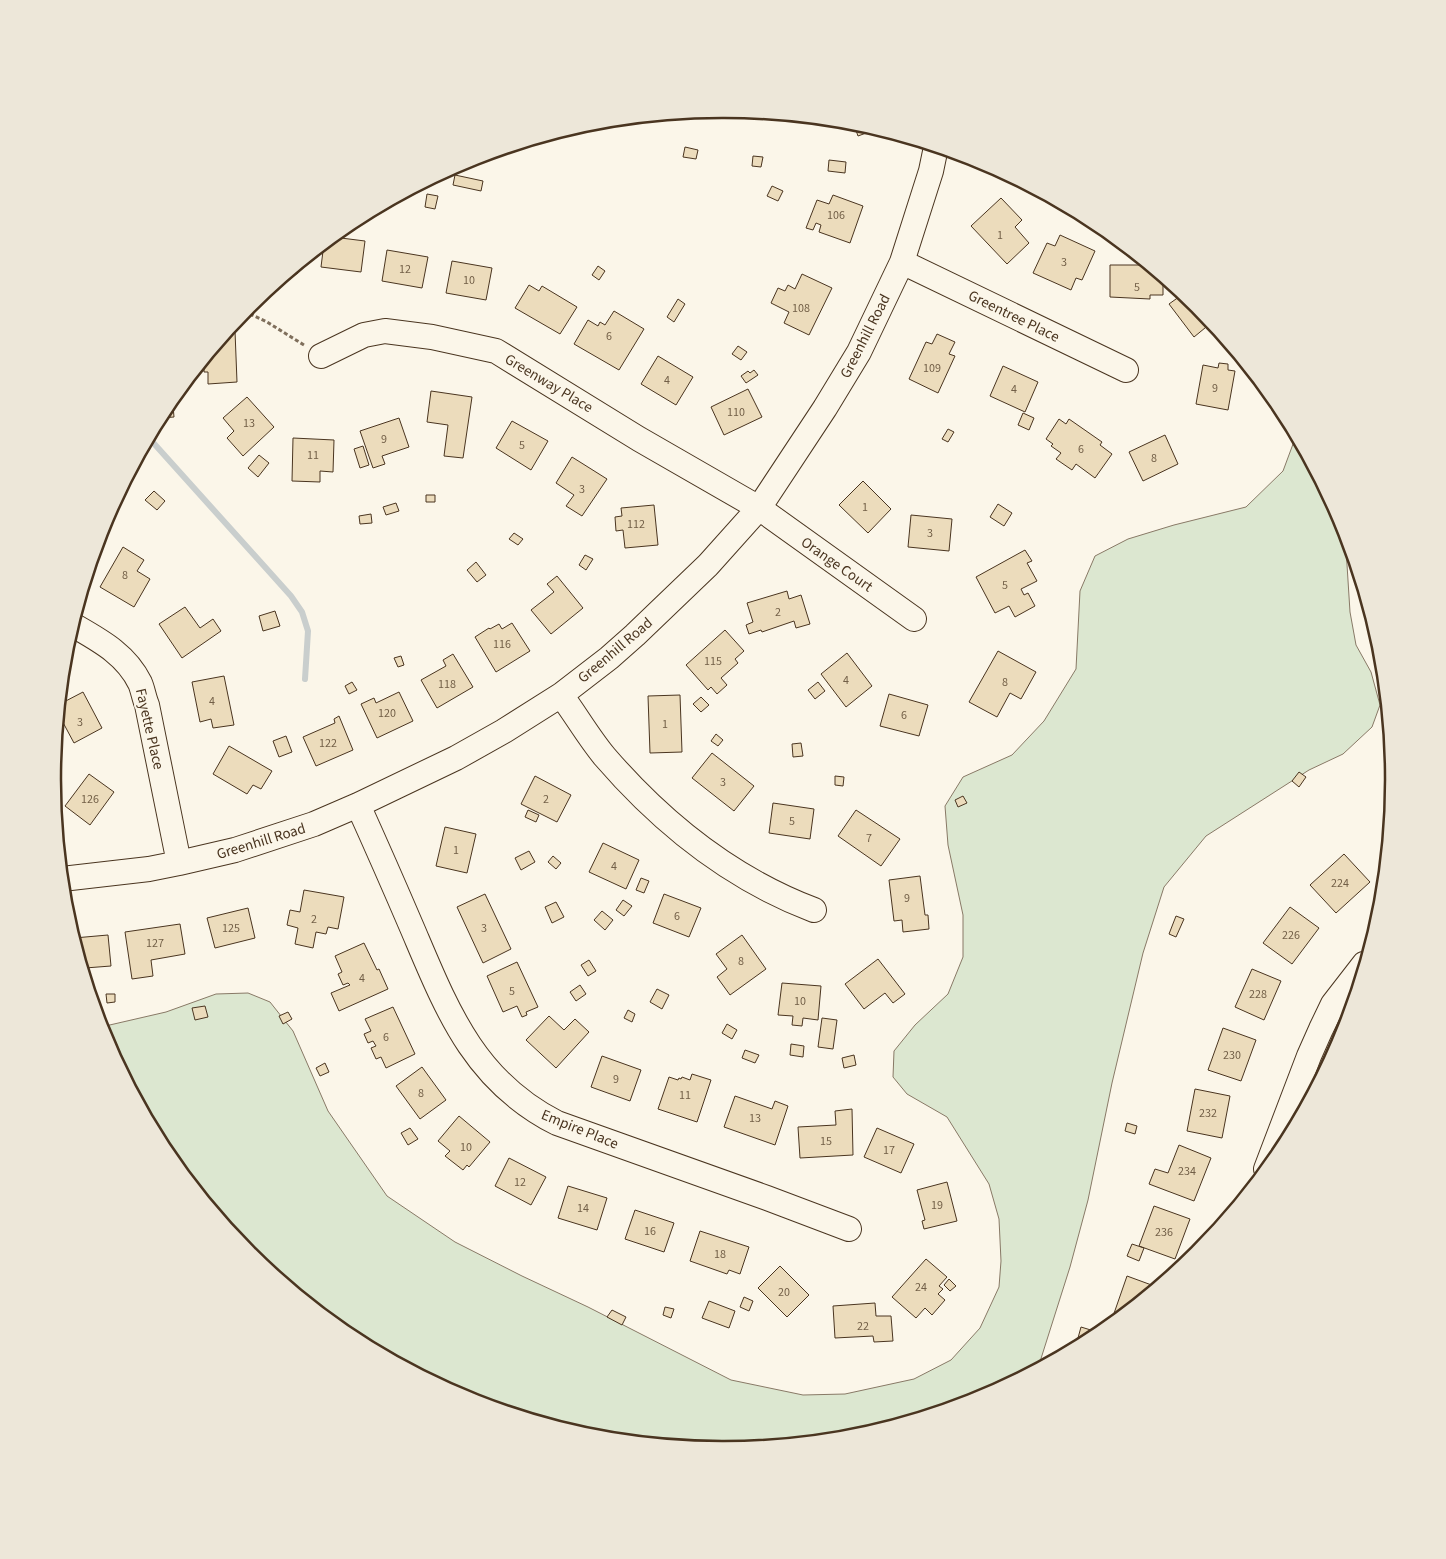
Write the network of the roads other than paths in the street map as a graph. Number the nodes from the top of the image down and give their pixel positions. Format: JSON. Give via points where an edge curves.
{"nodes":[{"id":1,"x":935,"y":153,"type":"edge"},
{"id":2,"x":902,"y":262,"type":"junction"},
{"id":3,"x":322,"y":356,"type":"road end"},
{"id":4,"x":1126,"y":370,"type":"dead end"},
{"id":5,"x":759,"y":508,"type":"junction"},
{"id":6,"x":914,"y":619,"type":"dead end"},
{"id":7,"x":79,"y":629,"type":"edge"},
{"id":8,"x":562,"y":695,"type":"junction"},
{"id":9,"x":358,"y":805,"type":"junction"},
{"id":10,"x":179,"y":863,"type":"junction"},
{"id":11,"x":69,"y":879,"type":"edge"},
{"id":12,"x":814,"y":910,"type":"dead end"},
{"id":13,"x":1355,"y":976,"type":"edge"},
{"id":14,"x":1277,"y":1141,"type":"edge"},
{"id":15,"x":848,"y":1229,"type":"dead end"}],
"edges":[{"from":1,"to":2,"type":"street","name":"Greenhill Road"},
{"from":2,"to":4,"type":"street","name":"Greentree Place"},
{"from":2,"to":5,"type":"street","name":"Greenhill Road","via":[[860,352]]},
{"from":3,"to":5,"type":"street","name":"Greenway Place","via":[[364,335],[385,331],[496,351]]},
{"from":5,"to":6,"type":"street","name":"Orange Court"},
{"from":5,"to":8,"type":"street","name":"Greenhill Road","via":[[662,611]]},
{"from":7,"to":10,"type":"street","name":"Fayette Place","via":[[120,655],[141,685]]},
{"from":8,"to":9,"type":"street","name":"Greenhill Road","via":[[456,758]]},
{"from":8,"to":12,"type":"street","via":[[604,755],[671,824],[740,873]]},
{"from":9,"to":10,"type":"street","name":"Greenhill Road","via":[[269,840]]},
{"from":9,"to":15,"type":"street","name":"Empire Place","via":[[446,1008],[467,1044],[499,1081],[532,1109],[557,1123]]},
{"from":10,"to":11,"type":"street","name":"Greenhill Road"},
{"from":13,"to":14,"type":"street","via":[[1333,1004],[1321,1028]]}]}
